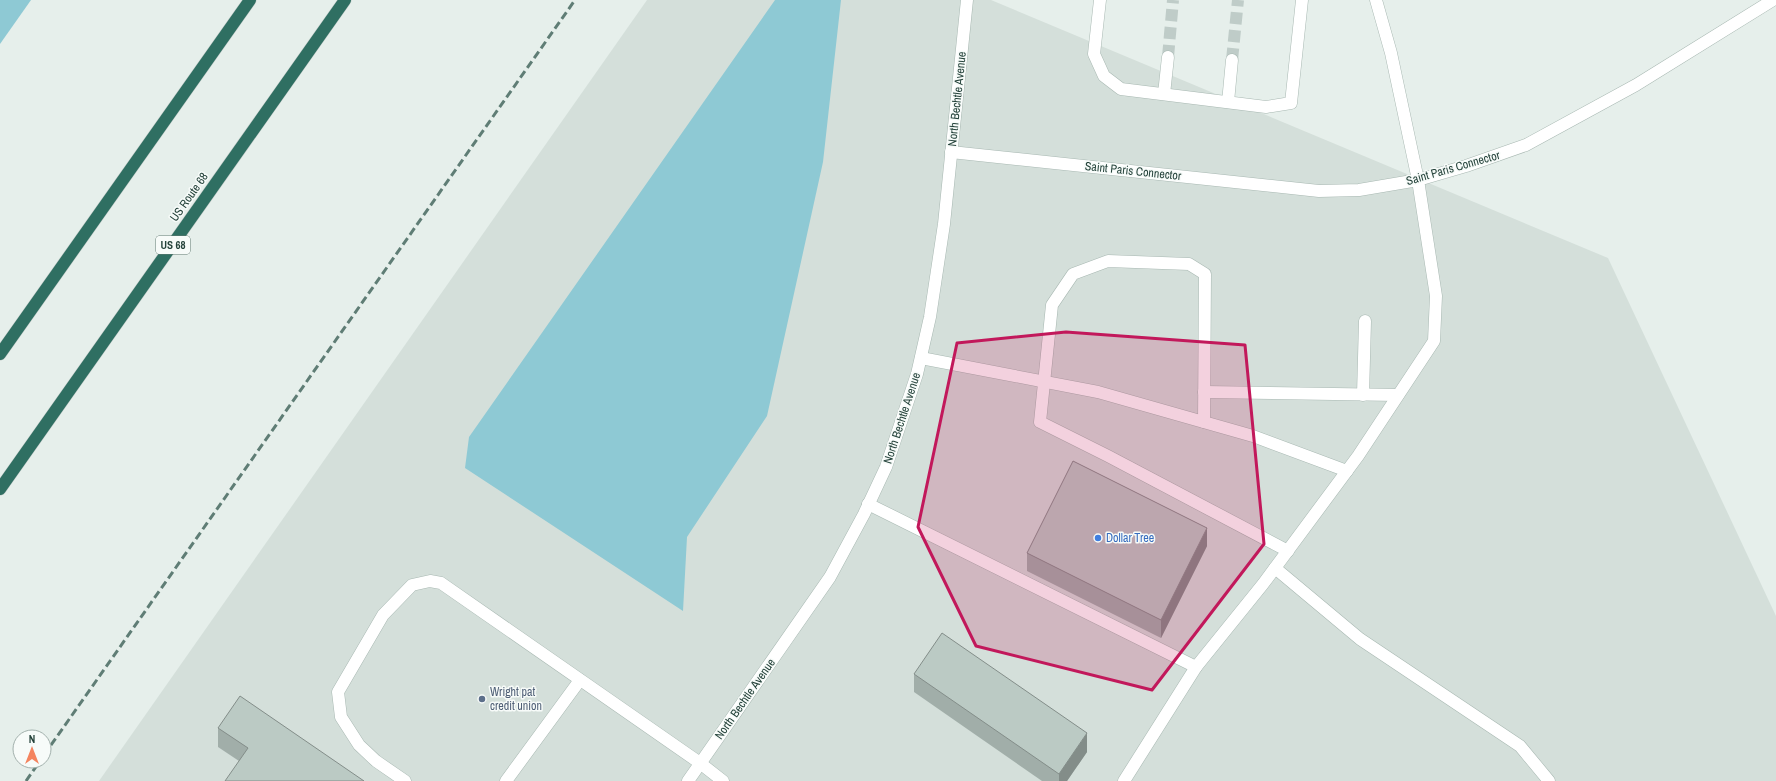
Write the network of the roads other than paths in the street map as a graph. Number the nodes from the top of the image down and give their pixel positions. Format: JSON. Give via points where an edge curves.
{"nodes":[{"id":1,"x":250,"y":0,"type":"edge"},
{"id":2,"x":346,"y":0,"type":"edge"},
{"id":3,"x":967,"y":0,"type":"edge"},
{"id":4,"x":1100,"y":0,"type":"edge"},
{"id":5,"x":1302,"y":0,"type":"edge"},
{"id":6,"x":1376,"y":0,"type":"edge"},
{"id":7,"x":1773,"y":0,"type":"edge"},
{"id":8,"x":1168,"y":57,"type":"tunnel mouth"},
{"id":9,"x":1232,"y":60,"type":"tunnel mouth"},
{"id":10,"x":1164,"y":94,"type":"junction"},
{"id":11,"x":1228,"y":102,"type":"junction"},
{"id":12,"x":952,"y":152,"type":"junction"},
{"id":13,"x":1418,"y":180,"type":"junction"},
{"id":14,"x":1365,"y":321,"type":"dead end"},
{"id":15,"x":0,"y":354,"type":"edge"},
{"id":16,"x":921,"y":358,"type":"junction"},
{"id":17,"x":1044,"y":381,"type":"junction"},
{"id":18,"x":1204,"y":392,"type":"junction"},
{"id":19,"x":1363,"y":395,"type":"junction"},
{"id":20,"x":1398,"y":395,"type":"junction"},
{"id":21,"x":1204,"y":422,"type":"junction"},
{"id":22,"x":1347,"y":471,"type":"junction"},
{"id":23,"x":0,"y":489,"type":"edge"},
{"id":24,"x":868,"y":504,"type":"junction"},
{"id":25,"x":1288,"y":550,"type":"junction"},
{"id":26,"x":1275,"y":568,"type":"junction"},
{"id":27,"x":1196,"y":667,"type":"junction"},
{"id":28,"x":580,"y":680,"type":"junction"},
{"id":29,"x":700,"y":763,"type":"junction"},
{"id":30,"x":405,"y":781,"type":"edge"},
{"id":31,"x":506,"y":781,"type":"edge"},
{"id":32,"x":688,"y":781,"type":"edge"},
{"id":33,"x":723,"y":781,"type":"edge"},
{"id":34,"x":1124,"y":781,"type":"edge"},
{"id":35,"x":1549,"y":781,"type":"edge"}],
"edges":[{"from":1,"to":15,"type":"highway"},
{"from":2,"to":23,"type":"highway","name":"US Route 68","number":"US 68"},
{"from":3,"to":12,"type":"street","name":"North Bechtle Avenue"},
{"from":4,"to":10,"type":"street","via":[[1094,54],[1104,76],[1121,89]]},
{"from":5,"to":11,"type":"street","via":[[1291,103],[1266,107]]},
{"from":6,"to":13,"type":"street","via":[[1391,53]]},
{"from":7,"to":13,"type":"street","name":"Saint Paris Connector","via":[[1636,85],[1526,145]]},
{"from":8,"to":10,"type":"street"},
{"from":9,"to":11,"type":"street"},
{"from":10,"to":11,"type":"street"},
{"from":12,"to":13,"type":"street","name":"Saint Paris Connector","via":[[1319,191],[1359,190]]},
{"from":12,"to":16,"type":"street","name":"North Bechtle Avenue","via":[[944,224]]},
{"from":13,"to":20,"type":"street","via":[[1436,296],[1434,341]]},
{"from":14,"to":19,"type":"street"},
{"from":16,"to":17,"type":"street"},
{"from":16,"to":24,"type":"street","name":"North Bechtle Avenue","via":[[886,467]]},
{"from":17,"to":18,"type":"street","via":[[1052,305],[1073,274],[1108,261],[1189,264],[1205,274]]},
{"from":17,"to":21,"type":"street","via":[[1098,392]]},
{"from":17,"to":25,"type":"street","via":[[1040,422]]},
{"from":18,"to":19,"type":"street"},
{"from":18,"to":21,"type":"street"},
{"from":19,"to":20,"type":"street"},
{"from":20,"to":22,"type":"street"},
{"from":21,"to":22,"type":"street","via":[[1253,436]]},
{"from":22,"to":25,"type":"street"},
{"from":24,"to":27,"type":"street"},
{"from":24,"to":29,"type":"street","name":"North Bechtle Avenue","via":[[830,577]]},
{"from":25,"to":26,"type":"street"},
{"from":26,"to":27,"type":"street"},
{"from":26,"to":35,"type":"street","via":[[1360,638],[1520,746]]},
{"from":27,"to":34,"type":"street"},
{"from":28,"to":29,"type":"street"},
{"from":28,"to":30,"type":"street","via":[[441,582],[430,581],[412,585],[383,616],[338,692],[341,718],[359,745],[376,761]]},
{"from":28,"to":31,"type":"street"},
{"from":29,"to":32,"type":"street","name":"North Bechtle Avenue"},
{"from":29,"to":33,"type":"street"}]}
